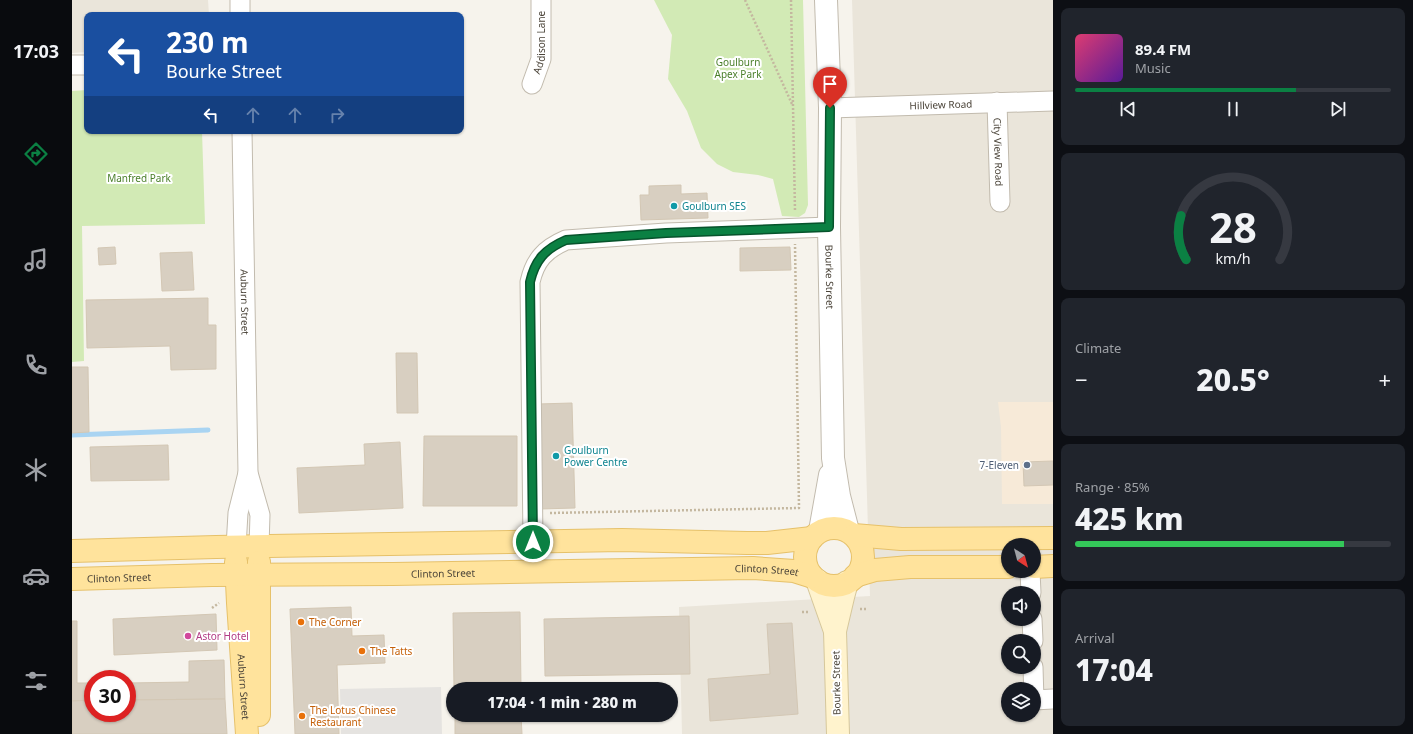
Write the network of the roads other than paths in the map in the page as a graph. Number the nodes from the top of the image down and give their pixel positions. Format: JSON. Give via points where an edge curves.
{"nodes":[{"id":1,"x":240,"y":0,"type":"edge"},
{"id":2,"x":540,"y":0,"type":"edge"},
{"id":3,"x":826,"y":0,"type":"edge"},
{"id":4,"x":240,"y":12,"type":"edge"},
{"id":5,"x":72,"y":65,"type":"edge"},
{"id":6,"x":84,"y":65,"type":"edge"},
{"id":7,"x":532,"y":84,"type":"dead end"},
{"id":8,"x":1053,"y":101,"type":"edge"},
{"id":9,"x":997,"y":102,"type":"junction"},
{"id":10,"x":830,"y":108,"type":"junction"},
{"id":11,"x":242,"y":134,"type":"edge"},
{"id":12,"x":1000,"y":202,"type":"dead end"},
{"id":13,"x":829,"y":227,"type":"junction"},
{"id":14,"x":833,"y":458,"type":"junction"},
{"id":15,"x":248,"y":473,"type":"junction"},
{"id":16,"x":851,"y":533,"type":"junction"},
{"id":17,"x":816,"y":534,"type":"junction"},
{"id":18,"x":1053,"y":538,"type":"edge"},
{"id":19,"x":533,"y":542,"type":"junction"},
{"id":20,"x":259,"y":546,"type":"junction"},
{"id":21,"x":236,"y":547,"type":"junction"},
{"id":22,"x":72,"y":552,"type":"edge"},
{"id":23,"x":1001,"y":566,"type":"edge"},
{"id":24,"x":1041,"y":566,"type":"edge"},
{"id":25,"x":1053,"y":566,"type":"edge"},
{"id":26,"x":259,"y":575,"type":"junction"},
{"id":27,"x":236,"y":576,"type":"junction"},
{"id":28,"x":72,"y":579,"type":"edge"},
{"id":29,"x":815,"y":579,"type":"junction"},
{"id":30,"x":851,"y":579,"type":"junction"},
{"id":31,"x":835,"y":632,"type":"junction"},
{"id":32,"x":1033,"y":674,"type":"edge"},
{"id":33,"x":1053,"y":700,"type":"edge"},
{"id":34,"x":247,"y":734,"type":"edge"},
{"id":35,"x":260,"y":734,"type":"edge"},
{"id":36,"x":838,"y":734,"type":"edge"}],
"edges":[{"from":1,"to":4,"type":"street"},
{"from":2,"to":7,"type":"street","name":"Addison Lane","via":[[541,60]]},
{"from":3,"to":10,"type":"street","name":"Bourke Street"},
{"from":5,"to":6,"type":"street"},
{"from":8,"to":9,"type":"street","name":"Hillview Road"},
{"from":9,"to":10,"type":"street","name":"Hillview Road"},
{"from":9,"to":12,"type":"street","name":"City View Road"},
{"from":10,"to":13,"type":"street","name":"Bourke Street"},
{"from":11,"to":15,"type":"street","name":"Auburn Street"},
{"from":13,"to":14,"type":"street","name":"Bourke Street"},
{"from":13,"to":19,"type":"street","via":[[666,233],[566,240],[556,244],[539,259],[530,282]]},
{"from":14,"to":16,"type":"street","name":"Bourke Street","via":[[839,496]]},
{"from":14,"to":17,"type":"street","name":"Bourke Street"},
{"from":15,"to":20,"type":"street","name":"Auburn Street","via":[[260,515]]},
{"from":15,"to":21,"type":"street","name":"Auburn Street","via":[[238,513]]},
{"from":16,"to":17,"type":"main road","via":[[831,528]]},
{"from":16,"to":18,"type":"main road","via":[[913,539]]},
{"from":16,"to":30,"type":"main road","via":[[859,541],[863,555],[863,563]]},
{"from":17,"to":19,"type":"main road","via":[[767,543],[629,540]]},
{"from":17,"to":29,"type":"main road","via":[[808,544],[805,558],[806,565]]},
{"from":19,"to":20,"type":"main road"},
{"from":20,"to":21,"type":"main road"},
{"from":20,"to":26,"type":"main road","name":"Auburn Street"},
{"from":21,"to":22,"type":"main road"},
{"from":21,"to":27,"type":"main road","name":"Auburn Street"},
{"from":23,"to":30,"type":"main road","via":[[875,570]]},
{"from":24,"to":25,"type":"main road"},
{"from":26,"to":27,"type":"main road","name":"Clinton Street"},
{"from":26,"to":29,"type":"main road","name":"Clinton Street","via":[[754,568],[794,571]]},
{"from":26,"to":35,"type":"main road","name":"Auburn Street"},
{"from":27,"to":28,"type":"main road","name":"Clinton Street"},
{"from":27,"to":34,"type":"main road","name":"Auburn Street"},
{"from":29,"to":30,"type":"main road","via":[[832,586]]},
{"from":29,"to":31,"type":"main road","name":"Bourke Street"},
{"from":30,"to":31,"type":"main road","name":"Bourke Street","via":[[843,597]]},
{"from":31,"to":36,"type":"main road","name":"Bourke Street"},
{"from":32,"to":33,"type":"street","via":[[1034,700]]}]}
